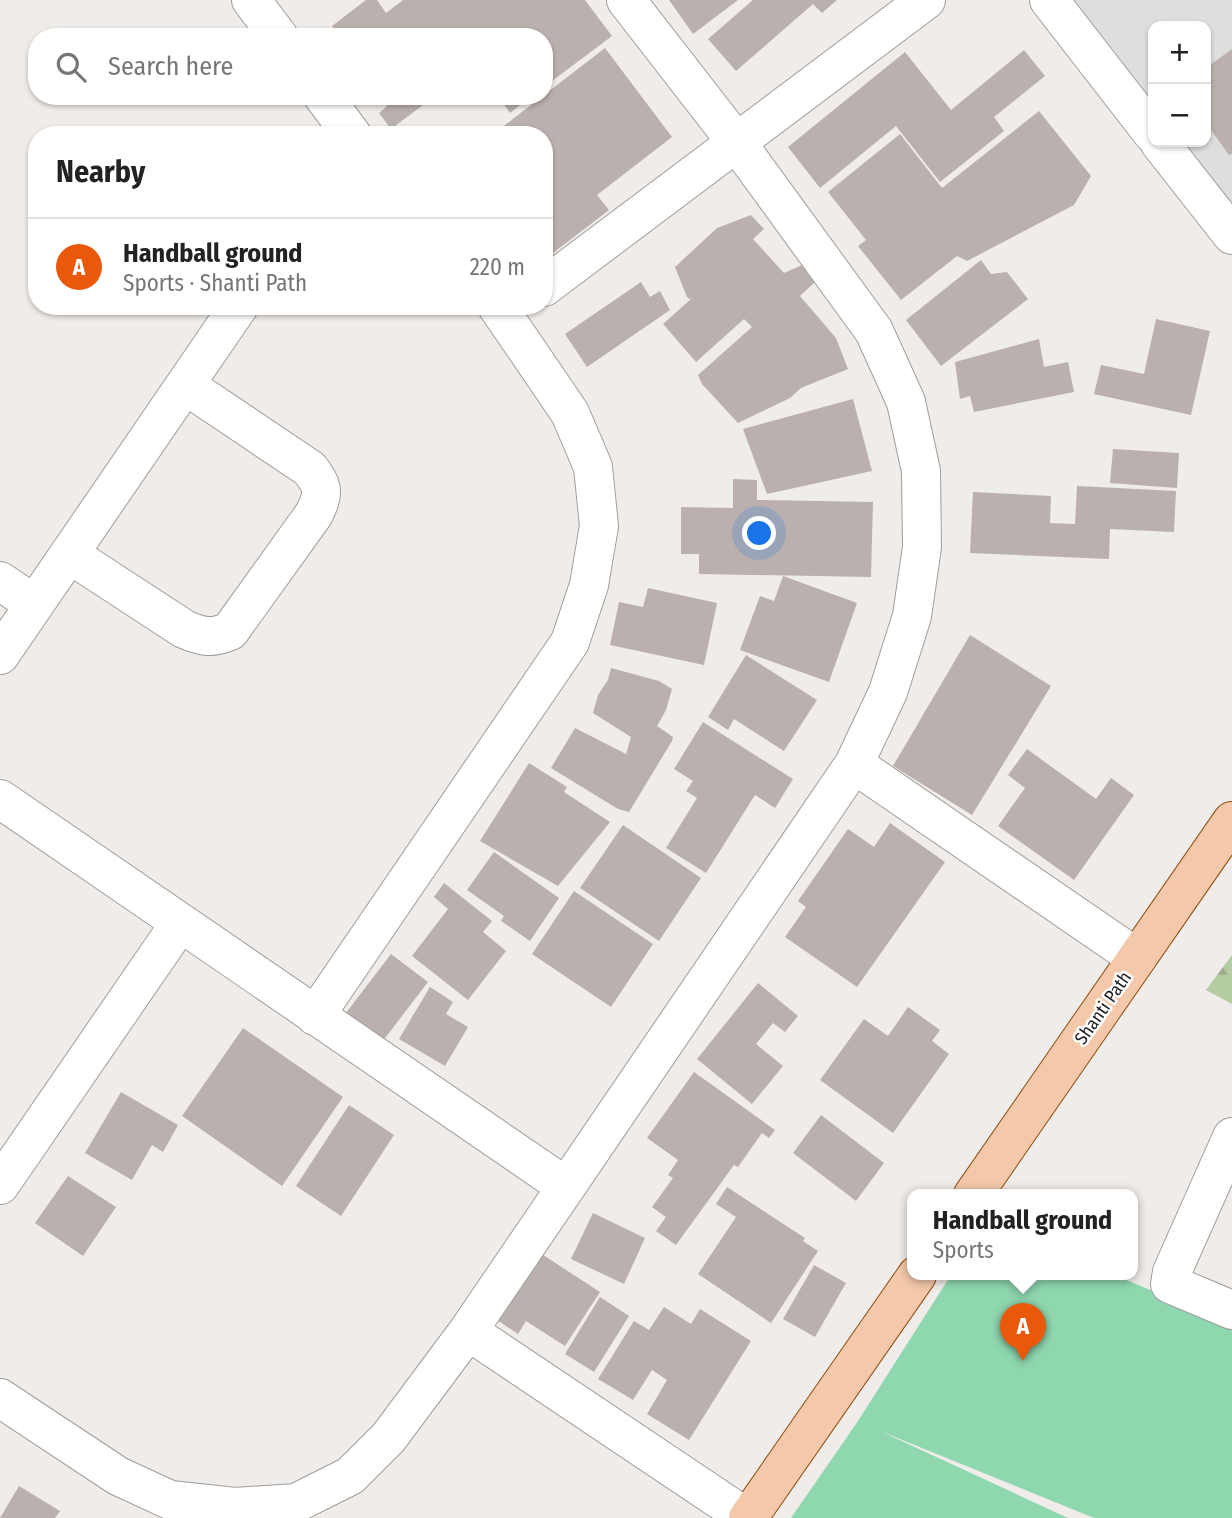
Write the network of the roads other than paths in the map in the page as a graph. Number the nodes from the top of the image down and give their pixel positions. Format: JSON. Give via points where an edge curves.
{"nodes":[{"id":1,"x":251,"y":0,"type":"edge"},
{"id":2,"x":626,"y":0,"type":"edge"},
{"id":3,"x":926,"y":0,"type":"edge"},
{"id":4,"x":1049,"y":0,"type":"edge"},
{"id":5,"x":272,"y":28,"type":"edge"},
{"id":6,"x":330,"y":105,"type":"edge"},
{"id":7,"x":345,"y":126,"type":"edge"},
{"id":8,"x":1148,"y":128,"type":"edge"},
{"id":9,"x":737,"y":144,"type":"junction"},
{"id":10,"x":1163,"y":147,"type":"edge"},
{"id":11,"x":1232,"y":235,"type":"edge"},
{"id":12,"x":553,"y":280,"type":"edge"},
{"id":13,"x":233,"y":315,"type":"edge"},
{"id":14,"x":511,"y":315,"type":"edge"},
{"id":15,"x":185,"y":385,"type":"junction"},
{"id":16,"x":69,"y":554,"type":"junction"},
{"id":17,"x":0,"y":581,"type":"edge"},
{"id":18,"x":34,"y":604,"type":"junction"},
{"id":19,"x":0,"y":654,"type":"edge"},
{"id":20,"x":854,"y":764,"type":"junction"},
{"id":21,"x":0,"y":799,"type":"edge"},
{"id":22,"x":1232,"y":821,"type":"edge"},
{"id":23,"x":180,"y":923,"type":"junction"},
{"id":24,"x":1137,"y":958,"type":"junction"},
{"id":25,"x":316,"y":1016,"type":"junction"},
{"id":26,"x":1232,"y":1137,"type":"edge"},
{"id":27,"x":0,"y":1185,"type":"edge"},
{"id":28,"x":565,"y":1186,"type":"junction"},
{"id":29,"x":977,"y":1189,"type":"edge"},
{"id":30,"x":914,"y":1280,"type":"edge"},
{"id":31,"x":1232,"y":1310,"type":"edge"},
{"id":32,"x":468,"y":1331,"type":"junction"},
{"id":33,"x":0,"y":1398,"type":"edge"},
{"id":34,"x":748,"y":1518,"type":"edge"}],
"edges":[{"from":1,"to":5,"type":"street"},
{"from":2,"to":9,"type":"street"},
{"from":3,"to":9,"type":"street"},
{"from":4,"to":8,"type":"street"},
{"from":6,"to":7,"type":"street"},
{"from":9,"to":12,"type":"street"},
{"from":9,"to":20,"type":"street","via":[[874,331],[906,402],[920,471],[922,547],[912,616],[888,692]]},
{"from":10,"to":11,"type":"street"},
{"from":13,"to":15,"type":"street"},
{"from":14,"to":25,"type":"street","via":[[570,413],[593,467],[599,526],[589,585],[570,642]]},
{"from":15,"to":16,"type":"street"},
{"from":15,"to":16,"type":"street","via":[[310,469],[320,483],[322,497],[314,514],[230,631],[217,637],[201,637],[184,629]]},
{"from":16,"to":18,"type":"street"},
{"from":17,"to":18,"type":"street"},
{"from":18,"to":19,"type":"street"},
{"from":20,"to":24,"type":"street"},
{"from":20,"to":28,"type":"street"},
{"from":21,"to":23,"type":"street"},
{"from":22,"to":24,"type":"main road","name":"Shanti Path"},
{"from":23,"to":25,"type":"street"},
{"from":23,"to":27,"type":"street"},
{"from":24,"to":29,"type":"main road","name":"Shanti Path"},
{"from":25,"to":28,"type":"street"},
{"from":26,"to":31,"type":"street","via":[[1170,1284]]},
{"from":28,"to":32,"type":"street"},
{"from":30,"to":34,"type":"main road"},
{"from":32,"to":33,"type":"street","via":[[389,1437],[350,1476],[296,1503],[235,1507],[170,1500],[118,1476]]},
{"from":32,"to":34,"type":"street"}]}
